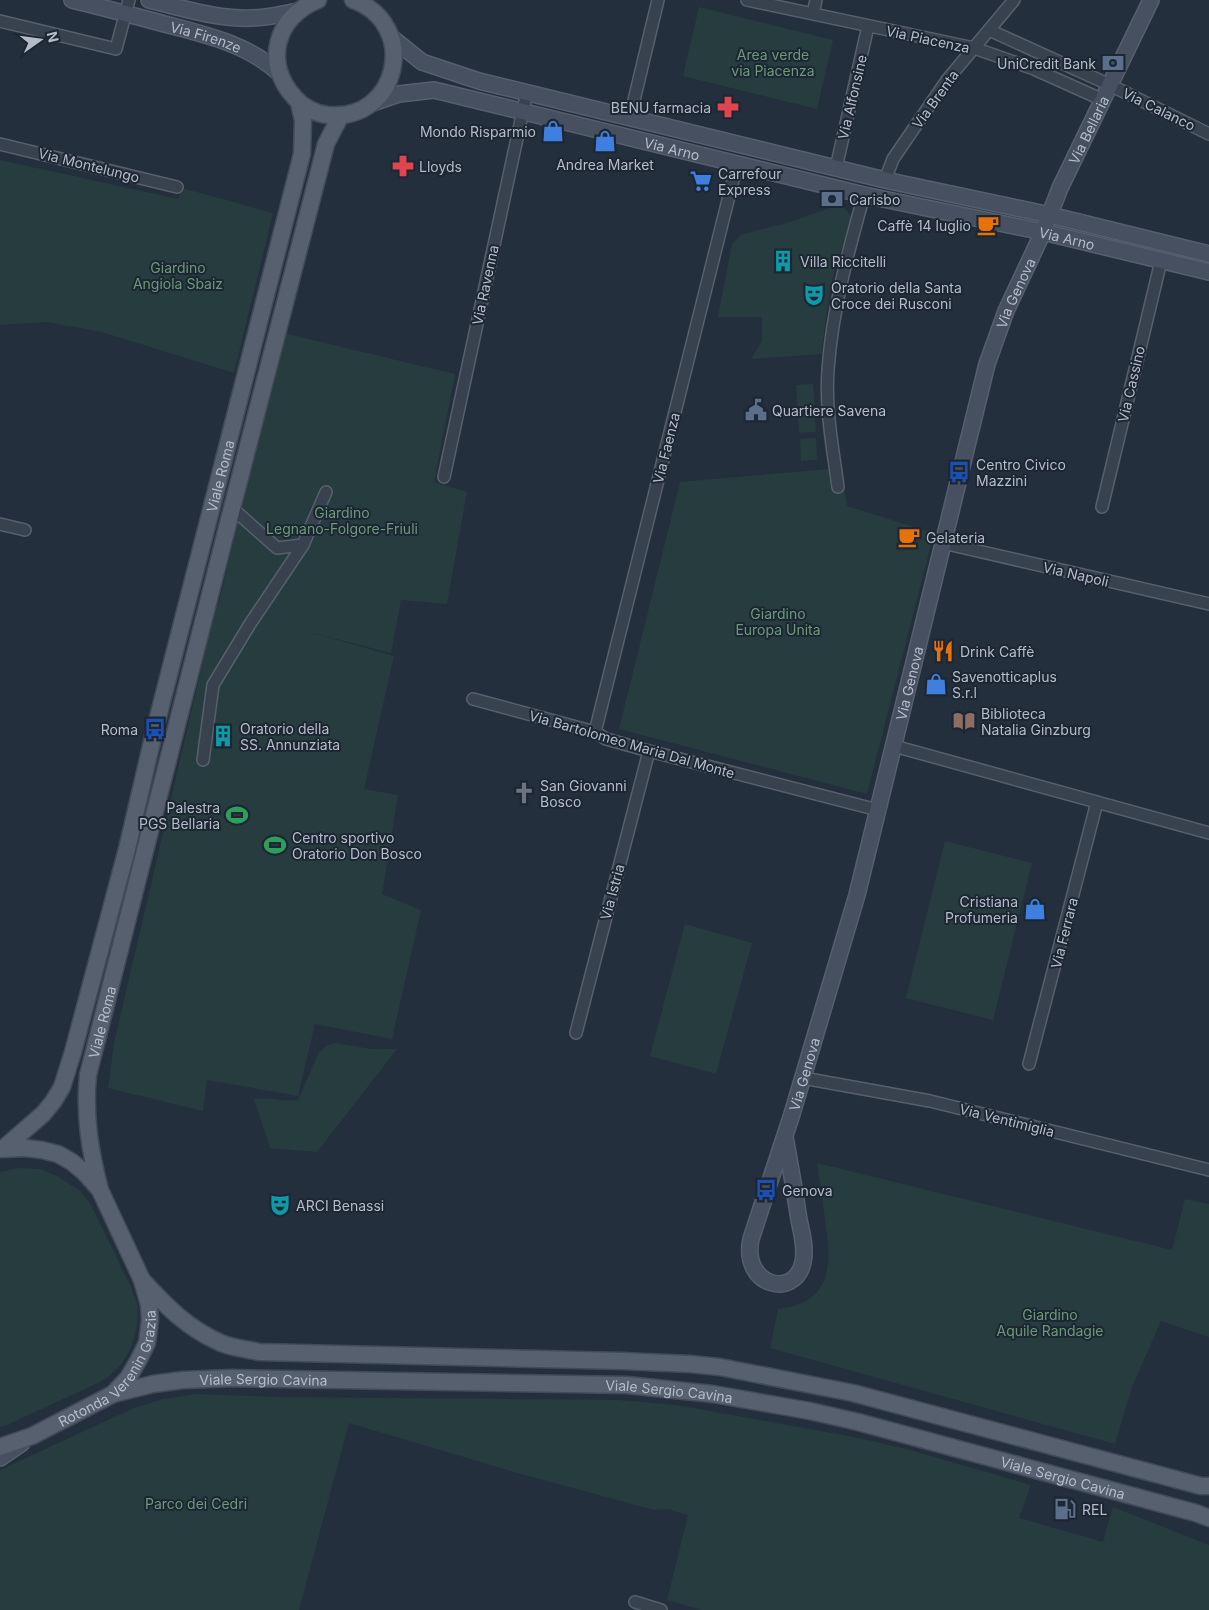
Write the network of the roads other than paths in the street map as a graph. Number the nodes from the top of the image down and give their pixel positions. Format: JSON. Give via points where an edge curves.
{"nodes":[{"id":1,"x":72,"y":0,"type":"edge"},
{"id":2,"x":149,"y":0,"type":"edge"},
{"id":3,"x":318,"y":0,"type":"edge"},
{"id":4,"x":353,"y":0,"type":"edge"},
{"id":5,"x":658,"y":0,"type":"edge"},
{"id":6,"x":747,"y":0,"type":"edge"},
{"id":7,"x":816,"y":0,"type":"edge"},
{"id":8,"x":1014,"y":0,"type":"edge"},
{"id":9,"x":1151,"y":0,"type":"edge"},
{"id":10,"x":374,"y":6,"type":"edge"},
{"id":11,"x":127,"y":7,"type":"edge"},
{"id":12,"x":298,"y":11,"type":"junction"},
{"id":13,"x":813,"y":14,"type":"junction"},
{"id":14,"x":0,"y":21,"type":"edge"},
{"id":15,"x":868,"y":26,"type":"junction"},
{"id":16,"x":989,"y":30,"type":"junction"},
{"id":17,"x":391,"y":37,"type":"junction"},
{"id":18,"x":974,"y":48,"type":"junction"},
{"id":19,"x":279,"y":73,"type":"junction"},
{"id":20,"x":1110,"y":85,"type":"junction"},
{"id":21,"x":526,"y":92,"type":"junction"},
{"id":22,"x":1103,"y":100,"type":"junction"},
{"id":23,"x":299,"y":103,"type":"junction"},
{"id":24,"x":370,"y":104,"type":"junction"},
{"id":25,"x":523,"y":111,"type":"junction"},
{"id":26,"x":341,"y":115,"type":"junction"},
{"id":27,"x":630,"y":117,"type":"junction"},
{"id":28,"x":1209,"y":134,"type":"edge"},
{"id":29,"x":0,"y":144,"type":"edge"},
{"id":30,"x":738,"y":164,"type":"junction"},
{"id":31,"x":836,"y":168,"type":"junction"},
{"id":32,"x":885,"y":180,"type":"junction"},
{"id":33,"x":178,"y":187,"type":"dead end"},
{"id":34,"x":864,"y":195,"type":"junction"},
{"id":35,"x":1050,"y":214,"type":"junction"},
{"id":36,"x":1043,"y":232,"type":"junction"},
{"id":37,"x":1209,"y":254,"type":"edge"},
{"id":38,"x":1160,"y":261,"type":"junction"},
{"id":39,"x":1209,"y":272,"type":"edge"},
{"id":40,"x":444,"y":477,"type":"dead end"},
{"id":41,"x":838,"y":487,"type":"dead end"},
{"id":42,"x":326,"y":492,"type":"dead end"},
{"id":43,"x":1102,"y":507,"type":"dead end"},
{"id":44,"x":232,"y":508,"type":"junction"},
{"id":45,"x":0,"y":524,"type":"edge"},
{"id":46,"x":25,"y":530,"type":"dead end"},
{"id":47,"x":942,"y":543,"type":"junction"},
{"id":48,"x":304,"y":545,"type":"junction"},
{"id":49,"x":1209,"y":604,"type":"edge"},
{"id":50,"x":473,"y":699,"type":"dead end"},
{"id":51,"x":595,"y":732,"type":"junction"},
{"id":52,"x":894,"y":746,"type":"junction"},
{"id":53,"x":648,"y":751,"type":"junction"},
{"id":54,"x":203,"y":760,"type":"dead end"},
{"id":55,"x":1097,"y":802,"type":"junction"},
{"id":56,"x":878,"y":810,"type":"junction"},
{"id":57,"x":1209,"y":833,"type":"edge"},
{"id":58,"x":127,"y":849,"type":"junction"},
{"id":59,"x":144,"y":856,"type":"junction"},
{"id":60,"x":576,"y":1033,"type":"dead end"},
{"id":61,"x":1030,"y":1064,"type":"dead end"},
{"id":62,"x":802,"y":1078,"type":"junction"},
{"id":63,"x":785,"y":1137,"type":"junction"},
{"id":64,"x":2,"y":1149,"type":"edge"},
{"id":65,"x":1209,"y":1170,"type":"edge"},
{"id":66,"x":100,"y":1190,"type":"junction"},
{"id":67,"x":142,"y":1280,"type":"junction"},
{"id":68,"x":113,"y":1394,"type":"junction"},
{"id":69,"x":32,"y":1436,"type":"junction"},
{"id":70,"x":0,"y":1447,"type":"edge"},
{"id":71,"x":0,"y":1458,"type":"edge"},
{"id":72,"x":1209,"y":1486,"type":"edge"},
{"id":73,"x":1209,"y":1518,"type":"edge"},
{"id":74,"x":635,"y":1602,"type":"dead end"},
{"id":75,"x":661,"y":1610,"type":"edge"}],
"edges":[{"from":1,"to":11,"type":"street","name":"Via Firenze"},
{"from":2,"to":12,"type":"street","name":"Via Firenze","via":[[240,18]]},
{"from":3,"to":12,"type":"main road"},
{"from":4,"to":10,"type":"main road"},
{"from":5,"to":27,"type":"street"},
{"from":6,"to":13,"type":"street","name":"Via Piacenza"},
{"from":7,"to":13,"type":"street"},
{"from":8,"to":16,"type":"street","name":"Via Brenta"},
{"from":9,"to":20,"type":"street","name":"Via Bellaria"},
{"from":10,"to":17,"type":"main road"},
{"from":11,"to":14,"type":"street","via":[[116,49]]},
{"from":11,"to":19,"type":"street","name":"Via Firenze","via":[[233,44]]},
{"from":12,"to":19,"type":"main road","via":[[283,28],[278,41]]},
{"from":13,"to":15,"type":"street","name":"Via Piacenza"},
{"from":15,"to":18,"type":"street","name":"Via Piacenza"},
{"from":15,"to":31,"type":"street","name":"Via Alfonsine"},
{"from":16,"to":18,"type":"street","name":"Via Brenta"},
{"from":16,"to":20,"type":"street","name":"Via Piacenza"},
{"from":17,"to":21,"type":"street","name":"Via Arno","via":[[422,62]]},
{"from":17,"to":24,"type":"main road","via":[[394,67],[385,88]]},
{"from":18,"to":22,"type":"street","name":"Via Piacenza","via":[[1034,69]]},
{"from":18,"to":32,"type":"street","name":"Via Brenta","via":[[947,80],[893,159]]},
{"from":19,"to":23,"type":"main road","via":[[286,90]]},
{"from":20,"to":22,"type":"street","name":"Via Bellaria"},
{"from":20,"to":28,"type":"street","name":"Via Calanco"},
{"from":21,"to":25,"type":"street","name":"Via Ravenna"},
{"from":21,"to":27,"type":"street","name":"Via Arno"},
{"from":22,"to":35,"type":"street","name":"Via Bellaria"},
{"from":23,"to":26,"type":"main road","via":[[312,111]]},
{"from":23,"to":58,"type":"main road","name":"Viale Roma","via":[[303,120],[302,154]]},
{"from":24,"to":25,"type":"street","name":"Via Arno","via":[[399,94],[434,90]]},
{"from":24,"to":26,"type":"main road","via":[[356,112]]},
{"from":25,"to":30,"type":"street","name":"Via Arno"},
{"from":25,"to":40,"type":"street","name":"Via Ravenna"},
{"from":26,"to":44,"type":"main road","name":"Viale Roma","via":[[326,144]]},
{"from":27,"to":31,"type":"street","name":"Via Arno"},
{"from":29,"to":33,"type":"street","name":"Via Montelungo"},
{"from":30,"to":34,"type":"street","name":"Via Arno"},
{"from":30,"to":51,"type":"street","name":"Via Faenza"},
{"from":31,"to":32,"type":"street","name":"Via Arno"},
{"from":32,"to":35,"type":"street","name":"Via Arno"},
{"from":34,"to":36,"type":"street","name":"Via Arno"},
{"from":34,"to":41,"type":"street","via":[[843,275],[827,372],[829,422]]},
{"from":35,"to":36,"type":"street","name":"Via Bellaria"},
{"from":35,"to":37,"type":"street","name":"Via Arno"},
{"from":36,"to":38,"type":"street","name":"Via Arno"},
{"from":36,"to":47,"type":"street","name":"Via Genova","via":[[1006,312],[987,364]]},
{"from":38,"to":39,"type":"street","name":"Via Arno"},
{"from":38,"to":43,"type":"street","name":"Via Cassino"},
{"from":42,"to":48,"type":"street"},
{"from":44,"to":48,"type":"street","name":"Viale Roma","via":[[277,548]]},
{"from":44,"to":59,"type":"main road","name":"Viale Roma"},
{"from":45,"to":46,"type":"street"},
{"from":47,"to":49,"type":"street","name":"Via Napoli"},
{"from":47,"to":52,"type":"street","name":"Via Genova"},
{"from":48,"to":54,"type":"street","via":[[213,685]]},
{"from":50,"to":51,"type":"street","name":"Via Bartolomeo Maria Dal Monte"},
{"from":51,"to":53,"type":"street","name":"Via Bartolomeo Maria Dal Monte","via":[[606,739]]},
{"from":52,"to":55,"type":"street"},
{"from":52,"to":56,"type":"street","name":"Via Genova"},
{"from":53,"to":56,"type":"street","name":"Via Bartolomeo Maria Dal Monte"},
{"from":53,"to":60,"type":"street","name":"Via Istria"},
{"from":55,"to":57,"type":"street"},
{"from":55,"to":61,"type":"street","name":"Via Ferrara"},
{"from":56,"to":62,"type":"street","name":"Via Genova","via":[[857,895]]},
{"from":58,"to":59,"type":"street"},
{"from":58,"to":64,"type":"main road","name":"Viale Roma","via":[[62,1087],[43,1114]]},
{"from":59,"to":66,"type":"main road","name":"Viale Roma","via":[[88,1075],[87,1129]]},
{"from":62,"to":63,"type":"street","name":"Via Genova"},
{"from":62,"to":65,"type":"street","name":"Via Ventimiglia","via":[[930,1101]]},
{"from":63,"to":63,"type":"street","name":"Via Genova","via":[[750,1245],[754,1271],[762,1279],[776,1284],[796,1276],[804,1256]]},
{"from":64,"to":66,"type":"main road","name":"Rotonda Verenin Grazia","via":[[25,1148],[58,1154],[84,1172]]},
{"from":66,"to":67,"type":"main road","name":"Rotonda Verenin Grazia"},
{"from":67,"to":68,"type":"main road","name":"Rotonda Verenin Grazia","via":[[149,1305],[147,1343],[128,1378]]},
{"from":67,"to":72,"type":"main road","name":"Viale Sergio Cavina","via":[[192,1328],[223,1344],[259,1352],[622,1360],[720,1368],[853,1393]]},
{"from":68,"to":69,"type":"main road","name":"Rotonda Verenin Grazia"},
{"from":68,"to":73,"type":"main road","name":"Viale Sergio Cavina","via":[[175,1381],[232,1378],[627,1385],[680,1390],[748,1399],[858,1422]]},
{"from":69,"to":70,"type":"main road","name":"Rotonda Verenin Grazia"},
{"from":69,"to":71,"type":"street"},
{"from":74,"to":75,"type":"street"}]}
